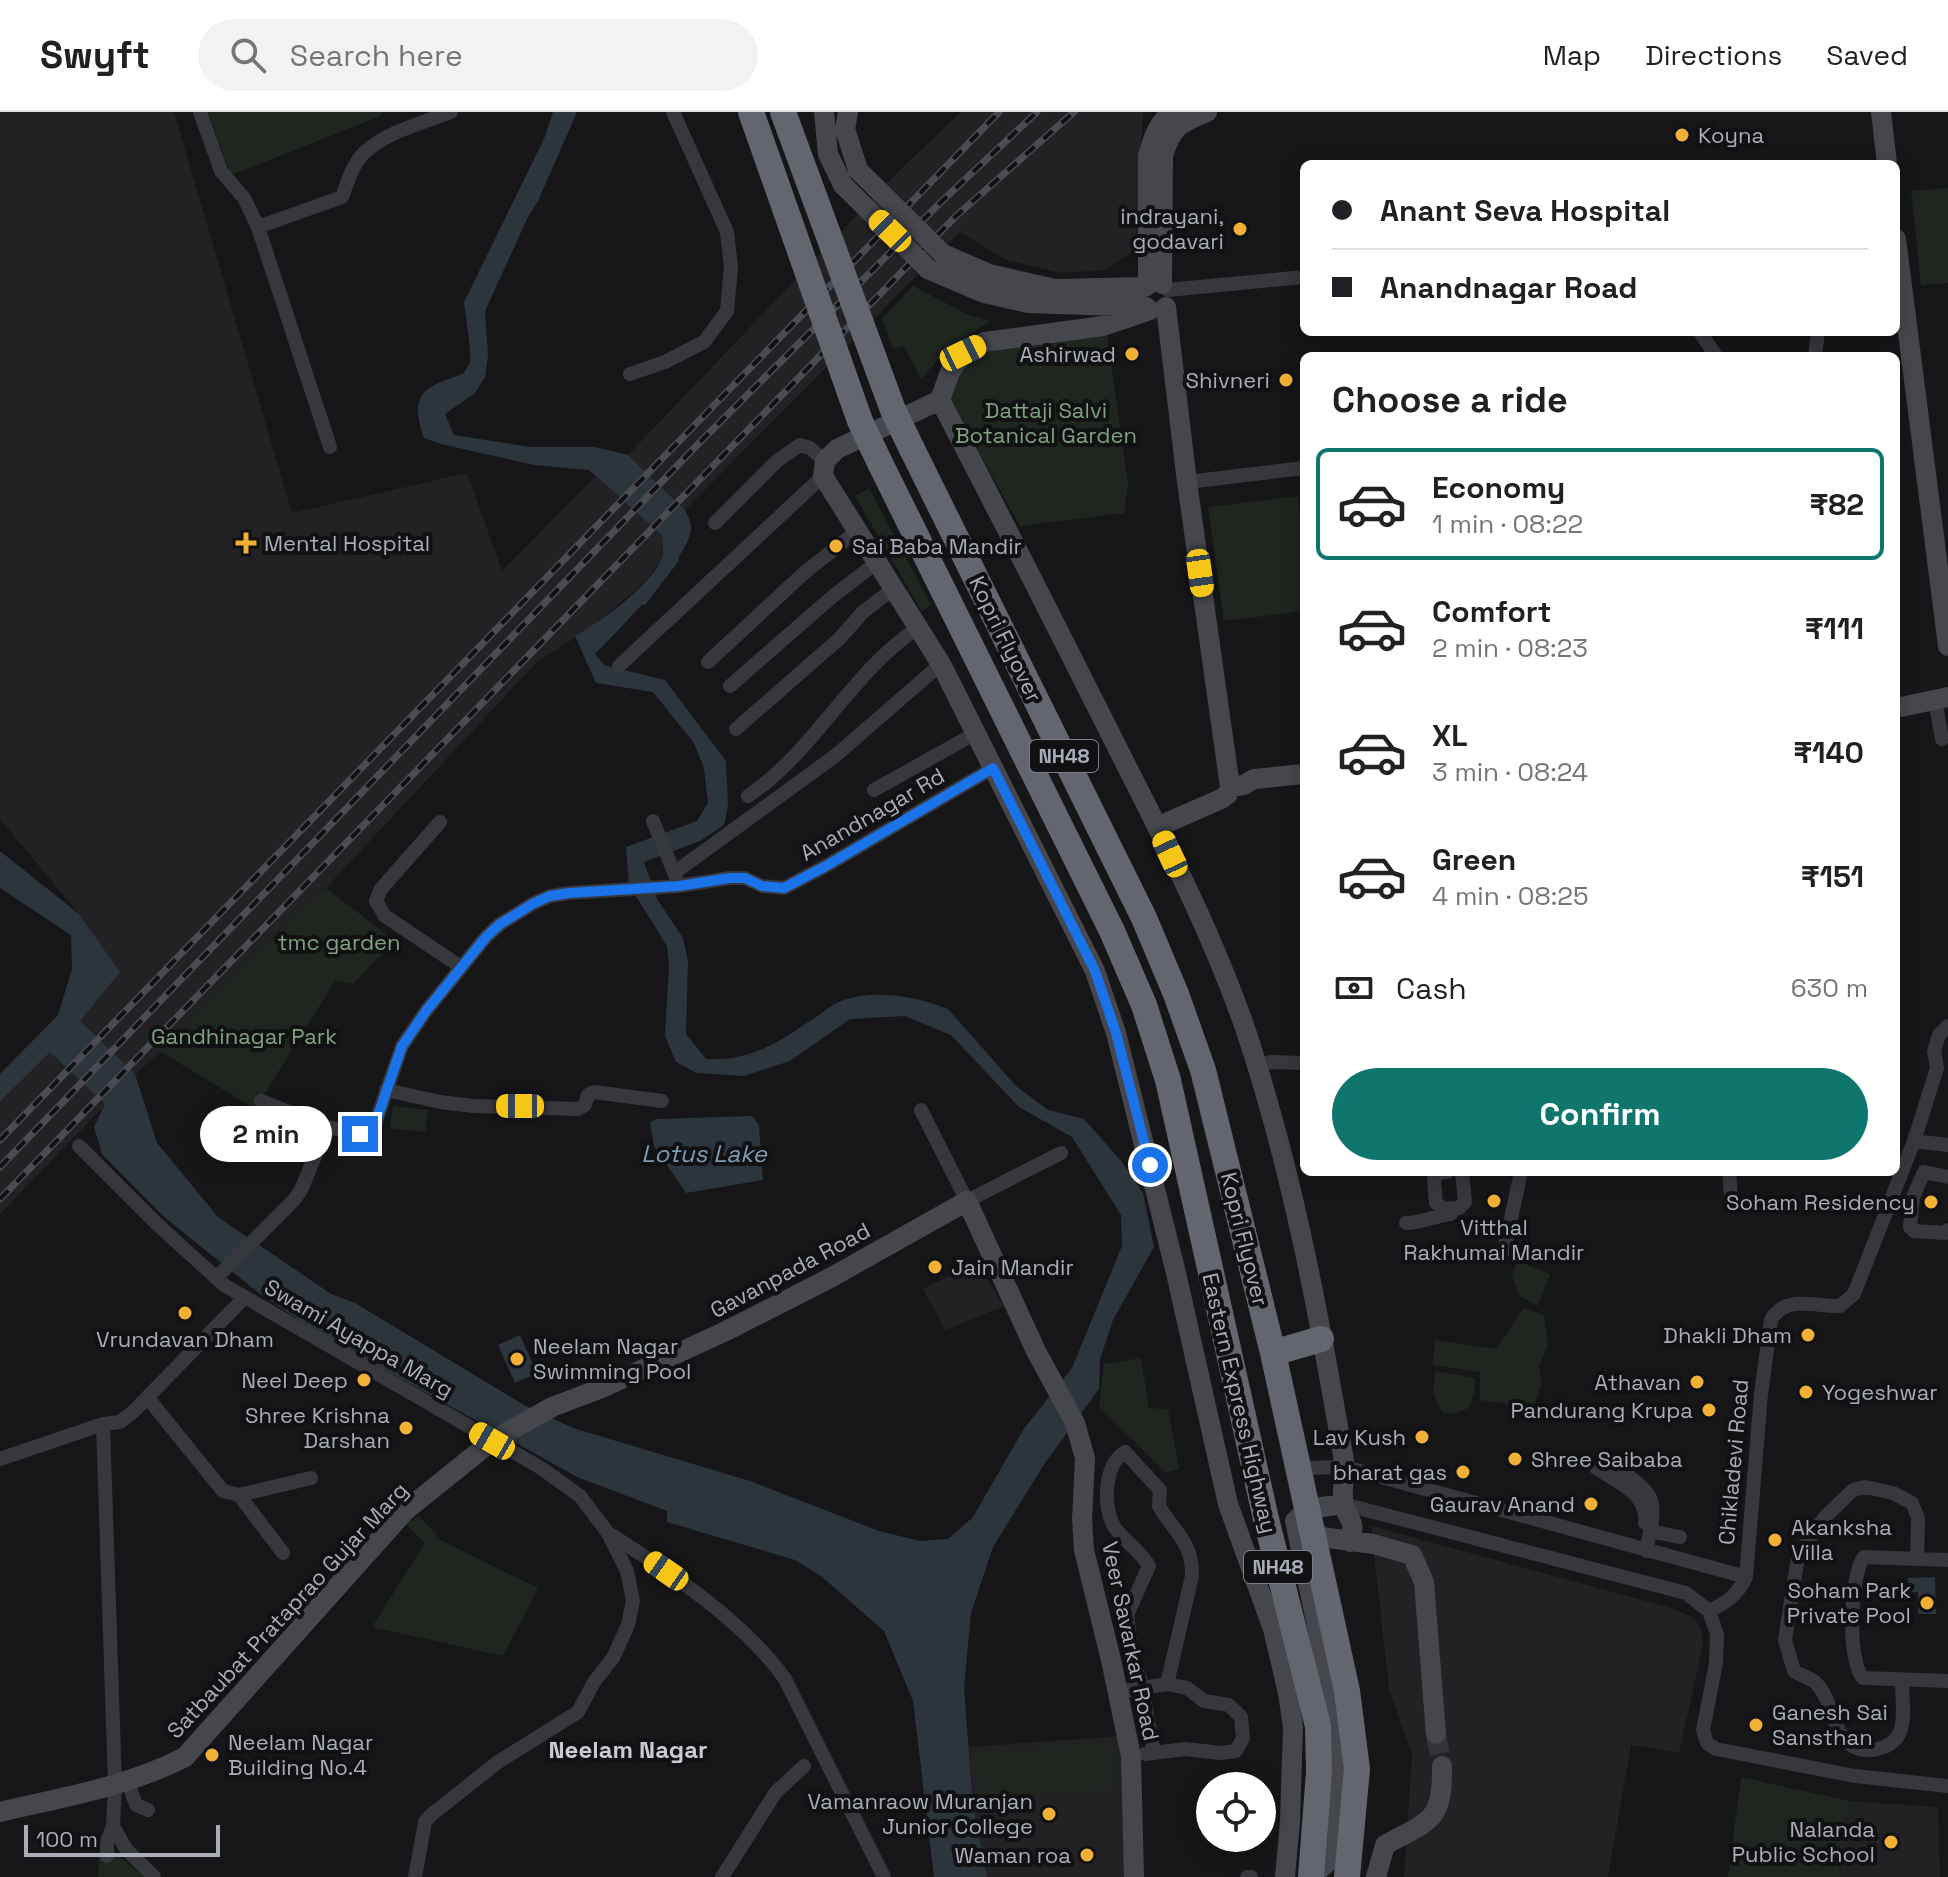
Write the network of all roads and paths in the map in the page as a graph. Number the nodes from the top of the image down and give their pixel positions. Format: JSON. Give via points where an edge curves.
{"nodes":[{"id":1,"x":200,"y":112,"type":"edge"},
{"id":2,"x":451,"y":112,"type":"edge"},
{"id":3,"x":673,"y":112,"type":"edge"},
{"id":4,"x":751,"y":112,"type":"edge"},
{"id":5,"x":783,"y":112,"type":"edge"},
{"id":6,"x":824,"y":112,"type":"edge"},
{"id":7,"x":848,"y":112,"type":"edge"},
{"id":8,"x":1172,"y":112,"type":"edge"},
{"id":9,"x":1207,"y":112,"type":"edge"},
{"id":10,"x":1881,"y":112,"type":"edge"},
{"id":11,"x":1156,"y":156,"type":"junction"},
{"id":12,"x":1887,"y":160,"type":"edge"},
{"id":13,"x":851,"y":178,"type":"junction"},
{"id":14,"x":258,"y":227,"type":"junction"},
{"id":15,"x":1900,"y":270,"type":"edge"},
{"id":16,"x":1300,"y":278,"type":"edge"},
{"id":17,"x":1155,"y":296,"type":"junction"},
{"id":18,"x":630,"y":374,"type":"dead end"},
{"id":19,"x":940,"y":400,"type":"junction"},
{"id":20,"x":330,"y":447,"type":"dead end"},
{"id":21,"x":824,"y":468,"type":"junction"},
{"id":22,"x":1300,"y":468,"type":"edge"},
{"id":23,"x":1187,"y":482,"type":"junction"},
{"id":24,"x":715,"y":523,"type":"dead end"},
{"id":25,"x":857,"y":531,"type":"junction"},
{"id":26,"x":876,"y":563,"type":"junction"},
{"id":27,"x":893,"y":589,"type":"junction"},
{"id":28,"x":919,"y":627,"type":"junction"},
{"id":29,"x":1948,"y":646,"type":"edge"},
{"id":30,"x":708,"y":662,"type":"dead end"},
{"id":31,"x":941,"y":664,"type":"junction"},
{"id":32,"x":619,"y":666,"type":"dead end"},
{"id":33,"x":730,"y":686,"type":"dead end"},
{"id":34,"x":1942,"y":699,"type":"edge"},
{"id":35,"x":1900,"y":707,"type":"edge"},
{"id":36,"x":736,"y":729,"type":"dead end"},
{"id":37,"x":976,"y":733,"type":"junction"},
{"id":38,"x":1941,"y":740,"type":"edge"},
{"id":39,"x":993,"y":768,"type":"junction"},
{"id":40,"x":1300,"y":774,"type":"edge"},
{"id":41,"x":1300,"y":784,"type":"edge"},
{"id":42,"x":1237,"y":786,"type":"junction"},
{"id":43,"x":874,"y":790,"type":"dead end"},
{"id":44,"x":748,"y":796,"type":"dead end"},
{"id":45,"x":653,"y":821,"type":"dead end"},
{"id":46,"x":440,"y":822,"type":"dead end"},
{"id":47,"x":1157,"y":827,"type":"junction"},
{"id":48,"x":677,"y":880,"type":"junction"},
{"id":49,"x":461,"y":967,"type":"junction"},
{"id":50,"x":1948,"y":1026,"type":"edge"},
{"id":51,"x":1948,"y":1056,"type":"edge"},
{"id":52,"x":1300,"y":1063,"type":"edge"},
{"id":53,"x":1256,"y":1066,"type":"junction"},
{"id":54,"x":1937,"y":1068,"type":"junction"},
{"id":55,"x":386,"y":1090,"type":"junction"},
{"id":56,"x":261,"y":1101,"type":"dead end"},
{"id":57,"x":662,"y":1101,"type":"dead end"},
{"id":58,"x":921,"y":1110,"type":"dead end"},
{"id":59,"x":327,"y":1127,"type":"junction"},
{"id":60,"x":1914,"y":1141,"type":"junction"},
{"id":61,"x":1948,"y":1145,"type":"edge"},
{"id":62,"x":79,"y":1146,"type":"dead end"},
{"id":63,"x":1061,"y":1153,"type":"dead end"},
{"id":64,"x":1436,"y":1176,"type":"edge"},
{"id":65,"x":1462,"y":1176,"type":"edge"},
{"id":66,"x":1472,"y":1176,"type":"edge"},
{"id":67,"x":1520,"y":1176,"type":"edge"},
{"id":68,"x":1729,"y":1176,"type":"edge"},
{"id":69,"x":1948,"y":1177,"type":"edge"},
{"id":70,"x":967,"y":1201,"type":"junction"},
{"id":71,"x":1732,"y":1207,"type":"dead end"},
{"id":72,"x":1406,"y":1223,"type":"dead end"},
{"id":73,"x":1948,"y":1230,"type":"edge"},
{"id":74,"x":1504,"y":1251,"type":"dead end"},
{"id":75,"x":1206,"y":1259,"type":"joint"},
{"id":76,"x":225,"y":1277,"type":"junction"},
{"id":77,"x":245,"y":1297,"type":"junction"},
{"id":78,"x":1321,"y":1339,"type":"junction"},
{"id":79,"x":1273,"y":1353,"type":"junction"},
{"id":80,"x":147,"y":1397,"type":"junction"},
{"id":81,"x":103,"y":1424,"type":"junction"},
{"id":82,"x":497,"y":1438,"type":"junction"},
{"id":83,"x":0,"y":1459,"type":"edge"},
{"id":84,"x":1611,"y":1462,"type":"dead end"},
{"id":85,"x":1345,"y":1467,"type":"junction"},
{"id":86,"x":1299,"y":1468,"type":"junction"},
{"id":87,"x":1596,"y":1468,"type":"dead end"},
{"id":88,"x":311,"y":1478,"type":"dead end"},
{"id":89,"x":239,"y":1495,"type":"junction"},
{"id":90,"x":1343,"y":1504,"type":"junction"},
{"id":91,"x":1308,"y":1509,"type":"junction"},
{"id":92,"x":1111,"y":1515,"type":"junction"},
{"id":93,"x":1082,"y":1519,"type":"junction"},
{"id":94,"x":1650,"y":1531,"type":"junction"},
{"id":95,"x":608,"y":1533,"type":"junction"},
{"id":96,"x":1314,"y":1536,"type":"junction"},
{"id":97,"x":1680,"y":1537,"type":"dead end"},
{"id":98,"x":1350,"y":1542,"type":"junction"},
{"id":99,"x":1642,"y":1550,"type":"junction"},
{"id":100,"x":283,"y":1553,"type":"dead end"},
{"id":101,"x":1917,"y":1559,"type":"junction"},
{"id":102,"x":1948,"y":1560,"type":"edge"},
{"id":103,"x":1746,"y":1577,"type":"junction"},
{"id":104,"x":1709,"y":1611,"type":"junction"},
{"id":105,"x":1902,"y":1680,"type":"junction"},
{"id":106,"x":1948,"y":1681,"type":"edge"},
{"id":107,"x":1167,"y":1684,"type":"junction"},
{"id":108,"x":1143,"y":1688,"type":"junction"},
{"id":109,"x":1118,"y":1692,"type":"junction"},
{"id":110,"x":1305,"y":1726,"type":"junction"},
{"id":111,"x":1436,"y":1734,"type":"tunnel mouth"},
{"id":112,"x":1154,"y":1753,"type":"junction"},
{"id":113,"x":1131,"y":1756,"type":"junction"},
{"id":114,"x":804,"y":1766,"type":"dead end"},
{"id":115,"x":1442,"y":1766,"type":"tunnel mouth"},
{"id":116,"x":122,"y":1784,"type":"junction"},
{"id":117,"x":1948,"y":1786,"type":"edge"},
{"id":118,"x":148,"y":1810,"type":"dead end"},
{"id":119,"x":0,"y":1812,"type":"edge"},
{"id":120,"x":113,"y":1826,"type":"junction"},
{"id":121,"x":107,"y":1856,"type":"dead end"},
{"id":122,"x":154,"y":1877,"type":"edge"},
{"id":123,"x":415,"y":1877,"type":"edge"},
{"id":124,"x":722,"y":1877,"type":"edge"},
{"id":125,"x":884,"y":1877,"type":"edge"},
{"id":126,"x":1134,"y":1877,"type":"edge"},
{"id":127,"x":1285,"y":1877,"type":"edge"},
{"id":128,"x":1311,"y":1877,"type":"edge"},
{"id":129,"x":1347,"y":1877,"type":"edge"},
{"id":130,"x":1376,"y":1877,"type":"edge"}],
"edges":[{"from":1,"to":14,"type":"street","via":[[221,171],[244,198]]},
{"from":2,"to":14,"type":"street","via":[[399,131],[364,153],[342,197]]},
{"from":3,"to":18,"type":"street","via":[[727,232],[727,311],[704,342]]},
{"from":4,"to":75,"type":"highway","name":"Kopri Flyover","number":"NH48","bridge":true,"via":[[860,421],[1144,1005],[1168,1080]]},
{"from":5,"to":79,"type":"highway","name":"Kopri Flyover","number":"NH48","bridge":true,"via":[[893,410],[1144,918],[1176,994],[1203,1070]]},
{"from":6,"to":13,"type":"street","via":[[828,154]]},
{"from":7,"to":13,"type":"street"},
{"from":8,"to":11,"type":"street","via":[[1153,136]]},
{"from":9,"to":11,"type":"street","via":[[1179,124]]},
{"from":10,"to":12,"type":"street"},
{"from":11,"to":17,"type":"street"},
{"from":13,"to":17,"type":"street","bridge":true,"via":[[935,261],[984,293],[1028,303]]},
{"from":14,"to":20,"type":"street"},
{"from":15,"to":29,"type":"street"},
{"from":16,"to":17,"type":"street"},
{"from":17,"to":19,"type":"street","via":[[1103,326],[985,342],[963,353]]},
{"from":17,"to":23,"type":"street"},
{"from":19,"to":21,"type":"street","via":[[837,449]]},
{"from":19,"to":47,"type":"street"},
{"from":21,"to":24,"type":"street","via":[[810,448],[800,445]]},
{"from":21,"to":25,"type":"street"},
{"from":21,"to":32,"type":"street"},
{"from":22,"to":23,"type":"street"},
{"from":23,"to":42,"type":"street"},
{"from":25,"to":26,"type":"street"},
{"from":25,"to":30,"type":"street"},
{"from":26,"to":27,"type":"street"},
{"from":26,"to":33,"type":"street"},
{"from":27,"to":28,"type":"street"},
{"from":27,"to":36,"type":"street"},
{"from":28,"to":31,"type":"street"},
{"from":28,"to":44,"type":"street","via":[[897,642],[793,759]]},
{"from":31,"to":37,"type":"street"},
{"from":31,"to":48,"type":"street","via":[[835,756]]},
{"from":34,"to":35,"type":"street"},
{"from":34,"to":38,"type":"street"},
{"from":37,"to":39,"type":"street"},
{"from":37,"to":43,"type":"street"},
{"from":39,"to":48,"type":"street","name":"Anandnagar Rd","via":[[784,888],[745,878]]},
{"from":39,"to":110,"type":"street","via":[[1095,971],[1116,1033],[1228,1504],[1273,1629],[1288,1693]]},
{"from":40,"to":42,"type":"street"},
{"from":41,"to":42,"type":"street"},
{"from":42,"to":47,"type":"street","via":[[1221,799]]},
{"from":45,"to":48,"type":"street"},
{"from":46,"to":49,"type":"street","via":[[376,901],[385,916]]},
{"from":47,"to":53,"type":"street","via":[[1220,963]]},
{"from":48,"to":49,"type":"street","name":"Anandnagar Rd","via":[[654,887],[550,896],[500,924]]},
{"from":49,"to":55,"type":"street","name":"Anandnagar Rd","via":[[402,1046]]},
{"from":50,"to":54,"type":"street","name":"Chikladevi Road","via":[[1934,1051]]},
{"from":51,"to":54,"type":"street","name":"Chikladevi Road"},
{"from":52,"to":53,"type":"street"},
{"from":53,"to":78,"type":"street","via":[[1284,1154]]},
{"from":54,"to":60,"type":"street","name":"Chikladevi Road"},
{"from":55,"to":57,"type":"street","via":[[473,1106],[578,1109],[594,1092]]},
{"from":55,"to":59,"type":"street","name":"Anandnagar Rd","via":[[368,1132]]},
{"from":56,"to":59,"type":"street"},
{"from":58,"to":70,"type":"street"},
{"from":59,"to":76,"type":"street","via":[[301,1190],[261,1232],[264,1241]]},
{"from":60,"to":61,"type":"street"},
{"from":60,"to":103,"type":"street","name":"Chikladevi Road","via":[[1854,1294],[1840,1306],[1788,1304],[1771,1320]]},
{"from":62,"to":76,"type":"street","name":"Swami Ayappa Marg","via":[[156,1223]]},
{"from":63,"to":70,"type":"street"},
{"from":64,"to":65,"type":"street","via":[[1436,1203],[1444,1209],[1465,1202]]},
{"from":66,"to":72,"type":"street","via":[[1466,1212]]},
{"from":67,"to":74,"type":"street"},
{"from":68,"to":71,"type":"street"},
{"from":69,"to":73,"type":"street","via":[[1924,1172],[1913,1197],[1910,1227]]},
{"from":70,"to":82,"type":"street","name":"Gavanpada Road","via":[[699,1345],[552,1407]]},
{"from":70,"to":93,"type":"street","name":"Veer Savarkar Road","via":[[1075,1423],[1085,1458]]},
{"from":75,"to":110,"type":"highway","name":"Eastern Express Highway","number":"NH48"},
{"from":76,"to":77,"type":"street","name":"Swami Ayappa Marg"},
{"from":77,"to":80,"type":"street"},
{"from":77,"to":82,"type":"street","name":"Swami Ayappa Marg"},
{"from":78,"to":79,"type":"highway"},
{"from":78,"to":85,"type":"street"},
{"from":79,"to":86,"type":"highway","name":"Eastern Express Highway","number":"NH48"},
{"from":80,"to":81,"type":"street","via":[[120,1422]]},
{"from":80,"to":89,"type":"street","via":[[223,1491]]},
{"from":81,"to":83,"type":"street"},
{"from":81,"to":116,"type":"street"},
{"from":82,"to":95,"type":"street","name":"Swami Ayappa Marg","via":[[580,1496]]},
{"from":82,"to":116,"type":"street","name":"Satbaubat Prataprao Gujar Marg","via":[[405,1511],[185,1757]]},
{"from":84,"to":94,"type":"street","via":[[1649,1496],[1654,1513]]},
{"from":85,"to":86,"type":"street","name":"Chikladevi Road"},
{"from":85,"to":90,"type":"street"},
{"from":85,"to":99,"type":"street","name":"Chikladevi Road"},
{"from":86,"to":91,"type":"highway","name":"Eastern Express Highway","number":"NH48"},
{"from":87,"to":99,"type":"street","via":[[1633,1492],[1645,1508]]},
{"from":88,"to":89,"type":"street"},
{"from":89,"to":100,"type":"street"},
{"from":90,"to":91,"type":"street"},
{"from":90,"to":98,"type":"street","via":[[1352,1518]]},
{"from":90,"to":104,"type":"street","via":[[1686,1593]]},
{"from":91,"to":96,"type":"highway","name":"Eastern Express Highway","number":"NH48"},
{"from":91,"to":128,"type":"street","via":[[1295,1521],[1337,1721],[1329,1861]]},
{"from":92,"to":93,"type":"street"},
{"from":92,"to":107,"type":"street","via":[[1106,1483],[1120,1454],[1127,1452],[1160,1490],[1159,1506],[1187,1545],[1192,1562]]},
{"from":92,"to":108,"type":"street","via":[[1115,1528],[1149,1566],[1127,1615],[1133,1664]]},
{"from":93,"to":109,"type":"street","name":"Veer Savarkar Road","via":[[1084,1550]]},
{"from":94,"to":97,"type":"street"},
{"from":94,"to":99,"type":"street"},
{"from":95,"to":123,"type":"street","via":[[627,1571],[633,1601],[613,1658],[578,1712],[498,1762],[431,1815],[425,1822]]},
{"from":95,"to":125,"type":"street","via":[[686,1585],[770,1657]]},
{"from":96,"to":98,"type":"street"},
{"from":96,"to":129,"type":"highway","name":"Eastern Express Highway","number":"NH48","via":[[1347,1691],[1357,1769]]},
{"from":98,"to":111,"type":"street","via":[[1412,1555],[1424,1582]]},
{"from":99,"to":103,"type":"street","name":"Chikladevi Road"},
{"from":101,"to":102,"type":"street"},
{"from":101,"to":105,"type":"street","via":[[1867,1556],[1856,1573],[1858,1673],[1863,1678]]},
{"from":101,"to":105,"type":"street","via":[[1918,1518],[1912,1503],[1877,1488],[1853,1490],[1824,1518],[1797,1563],[1785,1640],[1794,1671],[1817,1684],[1842,1737],[1855,1748],[1879,1749],[1896,1741],[1903,1727]]},
{"from":103,"to":104,"type":"street","via":[[1731,1600]]},
{"from":104,"to":117,"type":"street","via":[[1717,1634],[1703,1730],[1707,1743],[1855,1776]]},
{"from":105,"to":106,"type":"street"},
{"from":107,"to":108,"type":"street"},
{"from":107,"to":112,"type":"street","via":[[1237,1710],[1243,1738],[1240,1748],[1230,1753]]},
{"from":108,"to":109,"type":"street"},
{"from":108,"to":112,"type":"street"},
{"from":109,"to":113,"type":"street","name":"Veer Savarkar Road"},
{"from":110,"to":127,"type":"street"},
{"from":110,"to":128,"type":"highway","name":"Eastern Express Highway","number":"NH48","via":[[1319,1772]]},
{"from":112,"to":113,"type":"street"},
{"from":113,"to":126,"type":"street","name":"Veer Savarkar Road"},
{"from":114,"to":124,"type":"street","via":[[776,1792]]},
{"from":115,"to":130,"type":"street","via":[[1440,1804],[1433,1816],[1385,1845]]},
{"from":116,"to":118,"type":"street","via":[[136,1805]]},
{"from":116,"to":119,"type":"street","name":"Satbaubat Prataprao Gujar Marg"},
{"from":116,"to":120,"type":"street"},
{"from":120,"to":121,"type":"street"},
{"from":120,"to":122,"type":"street","via":[[126,1849]]}]}
